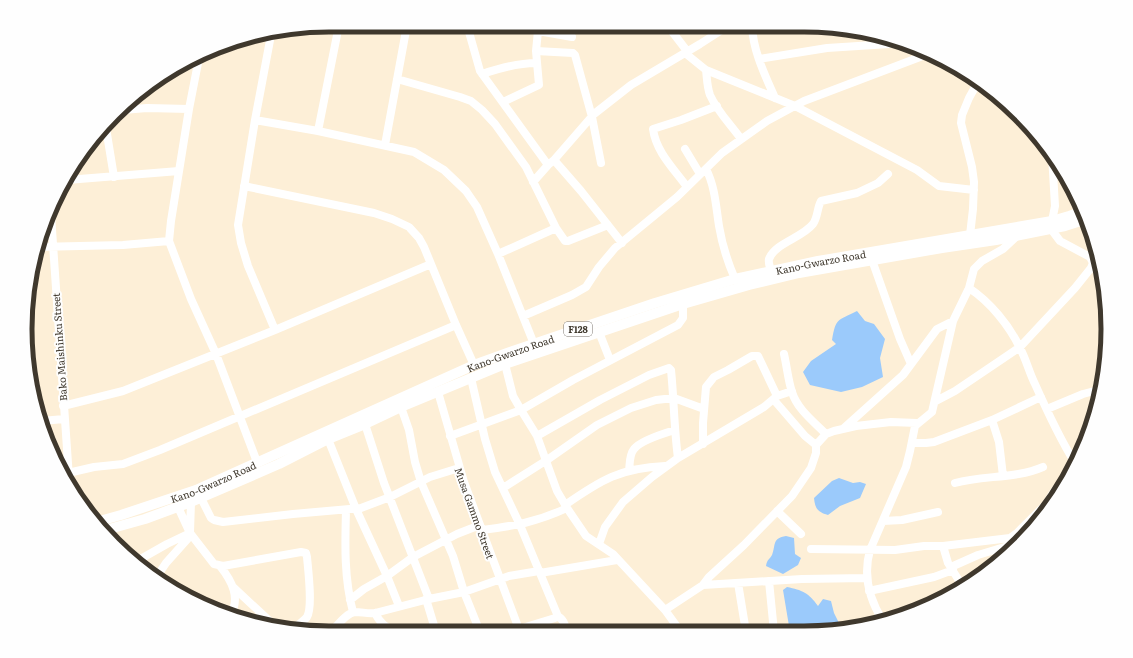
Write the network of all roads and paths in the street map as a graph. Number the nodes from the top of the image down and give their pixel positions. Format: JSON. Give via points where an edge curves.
{"nodes":[{"id":1,"x":338,"y":32,"type":"edge"},
{"id":2,"x":407,"y":32,"type":"edge"},
{"id":3,"x":469,"y":32,"type":"edge"},
{"id":4,"x":538,"y":32,"type":"edge"},
{"id":5,"x":548,"y":32,"type":"edge"},
{"id":6,"x":671,"y":32,"type":"edge"},
{"id":7,"x":719,"y":32,"type":"edge"},
{"id":8,"x":753,"y":32,"type":"edge"},
{"id":9,"x":572,"y":37,"type":"dead end"},
{"id":10,"x":270,"y":38,"type":"edge"},
{"id":11,"x":887,"y":44,"type":"edge"},
{"id":12,"x":536,"y":51,"type":"junction"},
{"id":13,"x":686,"y":52,"type":"junction"},
{"id":14,"x":921,"y":57,"type":"edge"},
{"id":15,"x":759,"y":59,"type":"junction"},
{"id":16,"x":198,"y":63,"type":"edge"},
{"id":17,"x":536,"y":63,"type":"junction"},
{"id":18,"x":706,"y":70,"type":"junction"},
{"id":19,"x":482,"y":74,"type":"junction"},
{"id":20,"x":397,"y":79,"type":"junction"},
{"id":21,"x":976,"y":87,"type":"edge"},
{"id":22,"x":775,"y":98,"type":"junction"},
{"id":23,"x":503,"y":102,"type":"junction"},
{"id":24,"x":717,"y":106,"type":"junction"},
{"id":25,"x":795,"y":106,"type":"junction"},
{"id":26,"x":129,"y":109,"type":"edge"},
{"id":27,"x":188,"y":109,"type":"junction"},
{"id":28,"x":592,"y":117,"type":"junction"},
{"id":29,"x":255,"y":120,"type":"junction"},
{"id":30,"x":318,"y":131,"type":"junction"},
{"id":31,"x":107,"y":132,"type":"edge"},
{"id":32,"x":741,"y":139,"type":"junction"},
{"id":33,"x":385,"y":145,"type":"junction"},
{"id":34,"x":685,"y":149,"type":"dead end"},
{"id":35,"x":601,"y":162,"type":"dead end"},
{"id":36,"x":551,"y":163,"type":"junction"},
{"id":37,"x":1053,"y":167,"type":"edge"},
{"id":38,"x":179,"y":172,"type":"junction"},
{"id":39,"x":703,"y":172,"type":"junction"},
{"id":40,"x":888,"y":174,"type":"dead end"},
{"id":41,"x":114,"y":177,"type":"junction"},
{"id":42,"x":72,"y":180,"type":"edge"},
{"id":43,"x":533,"y":182,"type":"junction"},
{"id":44,"x":244,"y":186,"type":"junction"},
{"id":45,"x":687,"y":187,"type":"junction"},
{"id":46,"x":974,"y":190,"type":"junction"},
{"id":47,"x":1077,"y":213,"type":"edge"},
{"id":48,"x":1080,"y":220,"type":"edge"},
{"id":49,"x":52,"y":224,"type":"edge"},
{"id":50,"x":608,"y":224,"type":"junction"},
{"id":51,"x":1052,"y":225,"type":"junction"},
{"id":52,"x":556,"y":228,"type":"junction"},
{"id":53,"x":1003,"y":234,"type":"junction"},
{"id":54,"x":970,"y":235,"type":"junction"},
{"id":55,"x":1018,"y":235,"type":"junction"},
{"id":56,"x":169,"y":241,"type":"junction"},
{"id":57,"x":622,"y":242,"type":"junction"},
{"id":58,"x":44,"y":247,"type":"edge"},
{"id":59,"x":53,"y":247,"type":"junction"},
{"id":60,"x":498,"y":254,"type":"junction"},
{"id":61,"x":872,"y":260,"type":"junction"},
{"id":62,"x":431,"y":264,"type":"junction"},
{"id":63,"x":771,"y":271,"type":"junction"},
{"id":64,"x":735,"y":279,"type":"junction"},
{"id":65,"x":969,"y":288,"type":"junction"},
{"id":66,"x":683,"y":304,"type":"junction"},
{"id":67,"x":523,"y":316,"type":"junction"},
{"id":68,"x":953,"y":320,"type":"junction"},
{"id":69,"x":456,"y":325,"type":"junction"},
{"id":70,"x":275,"y":330,"type":"junction"},
{"id":71,"x":599,"y":332,"type":"junction"},
{"id":72,"x":1020,"y":347,"type":"junction"},
{"id":73,"x":536,"y":348,"type":"junction"},
{"id":74,"x":216,"y":354,"type":"junction"},
{"id":75,"x":784,"y":354,"type":"dead end"},
{"id":76,"x":610,"y":360,"type":"junction"},
{"id":77,"x":505,"y":364,"type":"junction"},
{"id":78,"x":911,"y":364,"type":"junction"},
{"id":79,"x":474,"y":365,"type":"junction"},
{"id":80,"x":471,"y":378,"type":"junction"},
{"id":81,"x":792,"y":391,"type":"junction"},
{"id":82,"x":1094,"y":391,"type":"edge"},
{"id":83,"x":438,"y":392,"type":"junction"},
{"id":84,"x":1041,"y":397,"type":"junction"},
{"id":85,"x":674,"y":398,"type":"junction"},
{"id":86,"x":776,"y":398,"type":"junction"},
{"id":87,"x":936,"y":401,"type":"junction"},
{"id":88,"x":63,"y":406,"type":"junction"},
{"id":89,"x":402,"y":407,"type":"junction"},
{"id":90,"x":704,"y":409,"type":"junction"},
{"id":91,"x":1047,"y":409,"type":"junction"},
{"id":92,"x":521,"y":410,"type":"junction"},
{"id":93,"x":240,"y":417,"type":"junction"},
{"id":94,"x":64,"y":419,"type":"junction"},
{"id":95,"x":992,"y":420,"type":"junction"},
{"id":96,"x":47,"y":421,"type":"edge"},
{"id":97,"x":917,"y":423,"type":"junction"},
{"id":98,"x":365,"y":424,"type":"junction"},
{"id":99,"x":482,"y":425,"type":"junction"},
{"id":100,"x":843,"y":428,"type":"junction"},
{"id":101,"x":675,"y":430,"type":"junction"},
{"id":102,"x":826,"y":434,"type":"junction"},
{"id":103,"x":450,"y":436,"type":"junction"},
{"id":104,"x":537,"y":436,"type":"junction"},
{"id":105,"x":328,"y":439,"type":"junction"},
{"id":106,"x":912,"y":443,"type":"junction"},
{"id":107,"x":702,"y":444,"type":"junction"},
{"id":108,"x":816,"y":445,"type":"junction"},
{"id":109,"x":1072,"y":457,"type":"edge"},
{"id":110,"x":678,"y":458,"type":"junction"},
{"id":111,"x":547,"y":460,"type":"junction"},
{"id":112,"x":257,"y":462,"type":"junction"},
{"id":113,"x":665,"y":466,"type":"junction"},
{"id":114,"x":1043,"y":467,"type":"dead end"},
{"id":115,"x":459,"y":468,"type":"junction"},
{"id":116,"x":68,"y":469,"type":"edge"},
{"id":117,"x":629,"y":471,"type":"junction"},
{"id":118,"x":71,"y":475,"type":"edge"},
{"id":119,"x":1003,"y":476,"type":"junction"},
{"id":120,"x":421,"y":482,"type":"junction"},
{"id":121,"x":955,"y":483,"type":"dead end"},
{"id":122,"x":503,"y":488,"type":"junction"},
{"id":123,"x":390,"y":497,"type":"junction"},
{"id":124,"x":201,"y":498,"type":"junction"},
{"id":125,"x":191,"y":502,"type":"junction"},
{"id":126,"x":178,"y":507,"type":"junction"},
{"id":127,"x":566,"y":507,"type":"junction"},
{"id":128,"x":356,"y":509,"type":"junction"},
{"id":129,"x":346,"y":510,"type":"junction"},
{"id":130,"x":1040,"y":510,"type":"edge"},
{"id":131,"x":777,"y":511,"type":"junction"},
{"id":132,"x":938,"y":512,"type":"dead end"},
{"id":133,"x":102,"y":520,"type":"edge"},
{"id":134,"x":883,"y":521,"type":"junction"},
{"id":135,"x":520,"y":525,"type":"junction"},
{"id":136,"x":481,"y":528,"type":"junction"},
{"id":137,"x":110,"y":529,"type":"edge"},
{"id":138,"x":190,"y":533,"type":"junction"},
{"id":139,"x":801,"y":534,"type":"dead end"},
{"id":140,"x":1015,"y":538,"type":"edge"},
{"id":141,"x":445,"y":540,"type":"junction"},
{"id":142,"x":1010,"y":543,"type":"edge"},
{"id":143,"x":599,"y":544,"type":"junction"},
{"id":144,"x":1008,"y":545,"type":"edge"},
{"id":145,"x":943,"y":546,"type":"junction"},
{"id":146,"x":811,"y":549,"type":"dead end"},
{"id":147,"x":870,"y":550,"type":"junction"},
{"id":148,"x":414,"y":557,"type":"junction"},
{"id":149,"x":141,"y":559,"type":"edge"},
{"id":150,"x":617,"y":560,"type":"junction"},
{"id":151,"x":220,"y":566,"type":"junction"},
{"id":152,"x":952,"y":568,"type":"junction"},
{"id":153,"x":539,"y":572,"type":"junction"},
{"id":154,"x":159,"y":573,"type":"edge"},
{"id":155,"x":387,"y":576,"type":"junction"},
{"id":156,"x":867,"y":578,"type":"junction"},
{"id":157,"x":501,"y":580,"type":"junction"},
{"id":158,"x":769,"y":581,"type":"junction"},
{"id":159,"x":960,"y":581,"type":"edge"},
{"id":160,"x":738,"y":583,"type":"junction"},
{"id":161,"x":703,"y":585,"type":"junction"},
{"id":162,"x":233,"y":587,"type":"junction"},
{"id":163,"x":870,"y":591,"type":"junction"},
{"id":164,"x":464,"y":592,"type":"junction"},
{"id":165,"x":427,"y":599,"type":"junction"},
{"id":166,"x":350,"y":600,"type":"junction"},
{"id":167,"x":398,"y":606,"type":"junction"},
{"id":168,"x":234,"y":610,"type":"edge"},
{"id":169,"x":665,"y":610,"type":"junction"},
{"id":170,"x":354,"y":612,"type":"junction"},
{"id":171,"x":374,"y":613,"type":"junction"},
{"id":172,"x":557,"y":616,"type":"junction"},
{"id":173,"x":880,"y":616,"type":"edge"},
{"id":174,"x":268,"y":619,"type":"edge"},
{"id":175,"x":300,"y":624,"type":"edge"},
{"id":176,"x":337,"y":626,"type":"edge"},
{"id":177,"x":385,"y":626,"type":"edge"},
{"id":178,"x":434,"y":626,"type":"edge"},
{"id":179,"x":478,"y":626,"type":"edge"},
{"id":180,"x":518,"y":626,"type":"edge"},
{"id":181,"x":533,"y":626,"type":"edge"},
{"id":182,"x":566,"y":626,"type":"edge"},
{"id":183,"x":677,"y":626,"type":"edge"},
{"id":184,"x":745,"y":626,"type":"edge"},
{"id":185,"x":773,"y":626,"type":"edge"}],
"edges":[{"from":1,"to":30,"type":"street"},
{"from":2,"to":20,"type":"street"},
{"from":3,"to":19,"type":"street"},
{"from":4,"to":12,"type":"street"},
{"from":5,"to":9,"type":"street"},
{"from":6,"to":13,"type":"street"},
{"from":7,"to":13,"type":"street"},
{"from":8,"to":15,"type":"street"},
{"from":10,"to":29,"type":"street"},
{"from":11,"to":15,"type":"street","via":[[827,48]]},
{"from":12,"to":17,"type":"street"},
{"from":12,"to":28,"type":"street","via":[[574,53]]},
{"from":13,"to":18,"type":"street"},
{"from":13,"to":28,"type":"street","via":[[630,85]]},
{"from":14,"to":25,"type":"street"},
{"from":15,"to":22,"type":"street"},
{"from":16,"to":27,"type":"street"},
{"from":17,"to":19,"type":"street","via":[[523,63]]},
{"from":17,"to":23,"type":"street","via":[[539,85]]},
{"from":18,"to":22,"type":"street"},
{"from":18,"to":24,"type":"street","via":[[707,86]]},
{"from":19,"to":23,"type":"street"},
{"from":20,"to":33,"type":"street"},
{"from":20,"to":43,"type":"street","via":[[471,102],[495,124],[526,167]]},
{"from":21,"to":46,"type":"street","via":[[969,98],[961,123],[972,167]]},
{"from":22,"to":25,"type":"street"},
{"from":23,"to":36,"type":"street"},
{"from":24,"to":32,"type":"street"},
{"from":24,"to":45,"type":"street","via":[[653,130],[662,154]]},
{"from":25,"to":32,"type":"street"},
{"from":25,"to":46,"type":"street","via":[[917,170],[939,186]]},
{"from":26,"to":27,"type":"street"},
{"from":27,"to":38,"type":"street"},
{"from":28,"to":35,"type":"street"},
{"from":28,"to":36,"type":"street"},
{"from":29,"to":30,"type":"street"},
{"from":29,"to":44,"type":"street"},
{"from":30,"to":33,"type":"street"},
{"from":31,"to":41,"type":"street"},
{"from":32,"to":39,"type":"street"},
{"from":33,"to":60,"type":"street","via":[[414,152],[455,179],[477,207]]},
{"from":34,"to":39,"type":"street"},
{"from":36,"to":43,"type":"street"},
{"from":36,"to":50,"type":"street"},
{"from":37,"to":51,"type":"street","via":[[1055,206]]},
{"from":38,"to":41,"type":"street"},
{"from":38,"to":56,"type":"street"},
{"from":39,"to":45,"type":"street"},
{"from":39,"to":64,"type":"street","via":[[710,178],[719,228],[730,270]]},
{"from":40,"to":63,"type":"street","via":[[878,183],[857,193],[821,201],[816,220],[811,226],[773,252],[768,263]]},
{"from":41,"to":42,"type":"street"},
{"from":43,"to":52,"type":"street"},
{"from":44,"to":62,"type":"street","via":[[374,213],[403,223],[415,232]]},
{"from":44,"to":70,"type":"street","via":[[238,225],[241,242],[248,266]]},
{"from":45,"to":57,"type":"street"},
{"from":46,"to":54,"type":"street"},
{"from":47,"to":51,"type":"main road","name":"Kano-Gwarzo Road","number":"F128"},
{"from":48,"to":51,"type":"main road","name":"Kano-Gwarzo Road","number":"F128"},
{"from":49,"to":59,"type":"street","name":"Bako Maishinku Street"},
{"from":50,"to":52,"type":"street","via":[[568,241],[565,241]]},
{"from":50,"to":57,"type":"street"},
{"from":51,"to":53,"type":"main road","name":"Kano-Gwarzo Road","number":"F128"},
{"from":51,"to":55,"type":"main road","name":"Kano-Gwarzo Road","number":"F128"},
{"from":51,"to":72,"type":"street","via":[[1060,241],[1090,257],[1092,265],[1075,288]]},
{"from":52,"to":60,"type":"street"},
{"from":53,"to":54,"type":"main road","name":"Kano-Gwarzo Road","number":"F128"},
{"from":53,"to":55,"type":"main road","name":"Kano-Gwarzo Road","number":"F128"},
{"from":53,"to":61,"type":"main road","name":"Kano-Gwarzo Road","number":"F128"},
{"from":54,"to":63,"type":"main road","name":"Kano-Gwarzo Road","number":"F128"},
{"from":55,"to":65,"type":"street","via":[[978,265],[972,274]]},
{"from":56,"to":59,"type":"street"},
{"from":56,"to":74,"type":"street"},
{"from":57,"to":67,"type":"street","via":[[598,267],[586,287]]},
{"from":58,"to":59,"type":"street"},
{"from":59,"to":88,"type":"street","name":"Bako Maishinku Street"},
{"from":60,"to":67,"type":"street"},
{"from":61,"to":66,"type":"main road","name":"Kano-Gwarzo Road","number":"F128","via":[[799,273]]},
{"from":61,"to":78,"type":"street"},
{"from":62,"to":69,"type":"street"},
{"from":62,"to":70,"type":"street"},
{"from":63,"to":64,"type":"main road","name":"Kano-Gwarzo Road","number":"F128"},
{"from":64,"to":73,"type":"main road","name":"Kano-Gwarzo Road","number":"F128","via":[[674,297]]},
{"from":65,"to":68,"type":"street"},
{"from":65,"to":72,"type":"street","via":[[997,314]]},
{"from":66,"to":71,"type":"main road","name":"Kano-Gwarzo Road","number":"F128"},
{"from":66,"to":76,"type":"street","via":[[683,318],[678,325]]},
{"from":67,"to":73,"type":"street"},
{"from":68,"to":78,"type":"street","via":[[937,329]]},
{"from":68,"to":87,"type":"street"},
{"from":69,"to":79,"type":"street"},
{"from":69,"to":93,"type":"street"},
{"from":70,"to":74,"type":"street"},
{"from":71,"to":73,"type":"main road","name":"Kano-Gwarzo Road","number":"F128"},
{"from":71,"to":76,"type":"street"},
{"from":72,"to":84,"type":"street"},
{"from":72,"to":87,"type":"street","via":[[956,391]]},
{"from":73,"to":77,"type":"main road","name":"Kano-Gwarzo Road","number":"F128"},
{"from":73,"to":79,"type":"main road","name":"Kano-Gwarzo Road","number":"F128"},
{"from":74,"to":88,"type":"street","via":[[123,391]]},
{"from":74,"to":93,"type":"street"},
{"from":75,"to":81,"type":"street"},
{"from":76,"to":92,"type":"street"},
{"from":77,"to":80,"type":"main road","name":"Kano-Gwarzo Road","number":"F128"},
{"from":77,"to":92,"type":"street","via":[[511,390]]},
{"from":78,"to":100,"type":"street","via":[[897,381]]},
{"from":79,"to":112,"type":"main road","name":"Kano-Gwarzo Road","number":"F128"},
{"from":80,"to":83,"type":"main road","name":"Kano-Gwarzo Road","number":"F128"},
{"from":80,"to":99,"type":"street"},
{"from":81,"to":86,"type":"street"},
{"from":81,"to":102,"type":"street","via":[[798,403]]},
{"from":82,"to":91,"type":"street"},
{"from":83,"to":89,"type":"main road","name":"Kano-Gwarzo Road","number":"F128"},
{"from":83,"to":103,"type":"street","name":"Musa Gammo Street"},
{"from":84,"to":91,"type":"street"},
{"from":84,"to":95,"type":"street"},
{"from":85,"to":90,"type":"street"},
{"from":85,"to":101,"type":"street"},
{"from":85,"to":104,"type":"street","via":[[671,370],[667,368],[600,400]]},
{"from":85,"to":111,"type":"street","via":[[645,403],[618,414],[597,425]]},
{"from":86,"to":90,"type":"street","via":[[758,356],[753,355],[711,380],[706,387]]},
{"from":86,"to":107,"type":"street"},
{"from":86,"to":108,"type":"street","via":[[805,436]]},
{"from":87,"to":97,"type":"street","via":[[932,412]]},
{"from":88,"to":94,"type":"street","name":"Bako Maishinku Street"},
{"from":89,"to":98,"type":"main road","name":"Kano-Gwarzo Road","number":"F128"},
{"from":89,"to":120,"type":"street"},
{"from":90,"to":107,"type":"street"},
{"from":91,"to":109,"type":"street"},
{"from":92,"to":99,"type":"street"},
{"from":92,"to":104,"type":"street"},
{"from":93,"to":112,"type":"street"},
{"from":93,"to":118,"type":"street","via":[[123,464],[94,467]]},
{"from":94,"to":96,"type":"street"},
{"from":94,"to":116,"type":"street","name":"Bako Maishinku Street"},
{"from":95,"to":106,"type":"street","via":[[934,442]]},
{"from":95,"to":119,"type":"street","via":[[999,442]]},
{"from":97,"to":100,"type":"street","via":[[891,422]]},
{"from":97,"to":106,"type":"street","via":[[913,430]]},
{"from":98,"to":105,"type":"main road","name":"Kano-Gwarzo Road","number":"F128"},
{"from":98,"to":123,"type":"street"},
{"from":99,"to":103,"type":"street"},
{"from":99,"to":122,"type":"street","via":[[495,472]]},
{"from":100,"to":102,"type":"street"},
{"from":101,"to":110,"type":"street"},
{"from":101,"to":117,"type":"street","via":[[636,447],[631,456]]},
{"from":102,"to":108,"type":"street"},
{"from":103,"to":115,"type":"street","name":"Musa Gammo Street"},
{"from":104,"to":111,"type":"street"},
{"from":105,"to":124,"type":"main road","name":"Kano-Gwarzo Road","number":"F128","via":[[279,464]]},
{"from":105,"to":128,"type":"street"},
{"from":106,"to":134,"type":"street","via":[[906,467]]},
{"from":107,"to":110,"type":"street"},
{"from":108,"to":131,"type":"street","via":[[816,453],[810,468],[792,496]]},
{"from":110,"to":113,"type":"street"},
{"from":111,"to":122,"type":"street"},
{"from":111,"to":127,"type":"street"},
{"from":112,"to":133,"type":"main road","name":"Kano-Gwarzo Road","number":"F128","via":[[196,490]]},
{"from":113,"to":117,"type":"street"},
{"from":113,"to":143,"type":"street","via":[[623,502],[605,527]]},
{"from":114,"to":119,"type":"street","via":[[1031,472]]},
{"from":115,"to":120,"type":"street"},
{"from":115,"to":136,"type":"street","name":"Musa Gammo Street"},
{"from":117,"to":127,"type":"street","via":[[599,482]]},
{"from":119,"to":121,"type":"street"},
{"from":120,"to":123,"type":"street"},
{"from":120,"to":141,"type":"street"},
{"from":122,"to":135,"type":"street"},
{"from":123,"to":128,"type":"street"},
{"from":123,"to":148,"type":"street"},
{"from":124,"to":125,"type":"main road","name":"Kano-Gwarzo Road","number":"F128"},
{"from":124,"to":129,"type":"street","via":[[211,518],[223,522]]},
{"from":125,"to":126,"type":"main road","name":"Kano-Gwarzo Road","number":"F128"},
{"from":125,"to":138,"type":"street"},
{"from":126,"to":137,"type":"main road","name":"Kano-Gwarzo Road","number":"F128"},
{"from":126,"to":138,"type":"street"},
{"from":127,"to":135,"type":"street","via":[[549,516]]},
{"from":127,"to":143,"type":"street","via":[[586,536]]},
{"from":128,"to":129,"type":"street"},
{"from":128,"to":155,"type":"street"},
{"from":129,"to":166,"type":"street","via":[[345,570]]},
{"from":130,"to":140,"type":"street"},
{"from":131,"to":139,"type":"street"},
{"from":131,"to":161,"type":"street"},
{"from":132,"to":134,"type":"street","via":[[902,520]]},
{"from":134,"to":147,"type":"street"},
{"from":135,"to":136,"type":"street"},
{"from":135,"to":153,"type":"street"},
{"from":136,"to":141,"type":"street"},
{"from":136,"to":157,"type":"street","name":"Musa Gammo Street"},
{"from":138,"to":149,"type":"street"},
{"from":138,"to":151,"type":"street","via":[[214,564]]},
{"from":138,"to":154,"type":"street"},
{"from":141,"to":148,"type":"street"},
{"from":141,"to":164,"type":"street","via":[[453,556]]},
{"from":142,"to":145,"type":"street"},
{"from":143,"to":150,"type":"street"},
{"from":144,"to":152,"type":"street","via":[[978,555]]},
{"from":145,"to":147,"type":"street"},
{"from":145,"to":152,"type":"street"},
{"from":146,"to":147,"type":"street"},
{"from":147,"to":156,"type":"street"},
{"from":148,"to":155,"type":"street"},
{"from":148,"to":165,"type":"street"},
{"from":150,"to":153,"type":"street"},
{"from":150,"to":169,"type":"street"},
{"from":151,"to":162,"type":"street"},
{"from":151,"to":175,"type":"street","via":[[306,553],[309,613]]},
{"from":152,"to":159,"type":"street"},
{"from":152,"to":163,"type":"street","via":[[934,577]]},
{"from":153,"to":157,"type":"street","via":[[519,574]]},
{"from":153,"to":172,"type":"street"},
{"from":155,"to":166,"type":"street"},
{"from":155,"to":167,"type":"street"},
{"from":156,"to":158,"type":"street"},
{"from":156,"to":163,"type":"street"},
{"from":157,"to":164,"type":"street"},
{"from":157,"to":180,"type":"street","name":"Musa Gammo Street"},
{"from":158,"to":160,"type":"street"},
{"from":158,"to":185,"type":"street"},
{"from":160,"to":161,"type":"street"},
{"from":160,"to":184,"type":"street"},
{"from":161,"to":169,"type":"street"},
{"from":162,"to":168,"type":"street","via":[[236,598]]},
{"from":162,"to":174,"type":"street"},
{"from":163,"to":173,"type":"street"},
{"from":164,"to":165,"type":"street"},
{"from":164,"to":179,"type":"street"},
{"from":165,"to":167,"type":"street"},
{"from":165,"to":178,"type":"street"},
{"from":166,"to":170,"type":"street"},
{"from":167,"to":171,"type":"street"},
{"from":169,"to":183,"type":"street"},
{"from":170,"to":171,"type":"street"},
{"from":170,"to":176,"type":"street"},
{"from":171,"to":177,"type":"street"},
{"from":172,"to":181,"type":"street"},
{"from":172,"to":182,"type":"street"}]}
